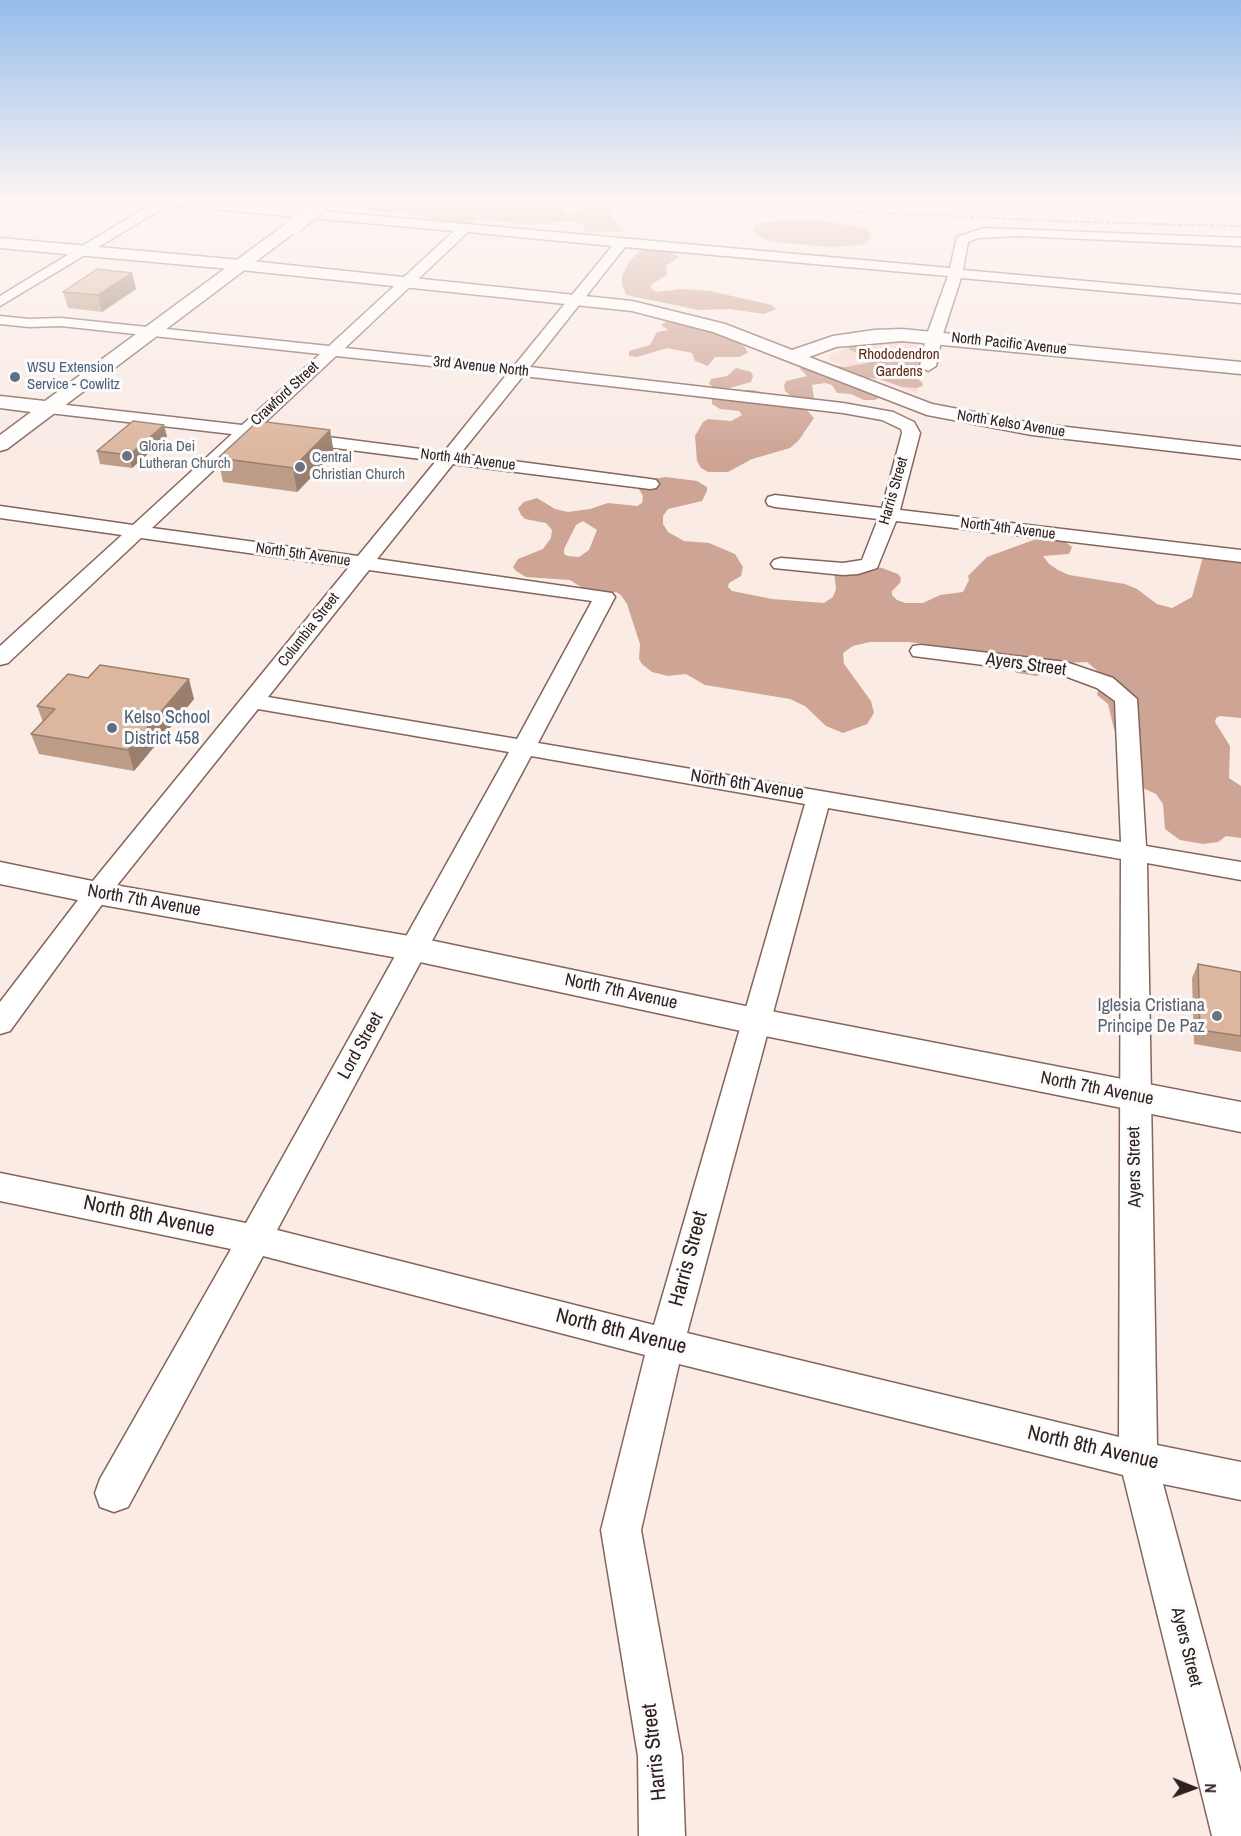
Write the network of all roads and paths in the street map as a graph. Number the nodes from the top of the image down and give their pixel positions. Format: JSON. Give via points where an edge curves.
{"nodes":[{"id":1,"x":29,"y":284,"type":"edge"},
{"id":2,"x":215,"y":284,"type":"edge"},
{"id":3,"x":403,"y":284,"type":"edge"},
{"id":4,"x":421,"y":284,"type":"edge"},
{"id":5,"x":589,"y":284,"type":"edge"},
{"id":6,"x":952,"y":284,"type":"edge"},
{"id":7,"x":1079,"y":284,"type":"edge"},
{"id":8,"x":1241,"y":299,"type":"edge"},
{"id":9,"x":576,"y":300,"type":"junction"},
{"id":10,"x":0,"y":302,"type":"edge"},
{"id":11,"x":0,"y":311,"type":"edge"},
{"id":12,"x":0,"y":320,"type":"edge"},
{"id":13,"x":61,"y":322,"type":"junction"},
{"id":14,"x":152,"y":331,"type":"junction"},
{"id":15,"x":934,"y":336,"type":"junction"},
{"id":16,"x":332,"y":351,"type":"junction"},
{"id":17,"x":790,"y":357,"type":"junction"},
{"id":18,"x":928,"y":366,"type":"dead end"},
{"id":19,"x":1241,"y":368,"type":"edge"},
{"id":20,"x":517,"y":370,"type":"junction"},
{"id":21,"x":0,"y":402,"type":"edge"},
{"id":22,"x":49,"y":408,"type":"junction"},
{"id":23,"x":900,"y":421,"type":"joint"},
{"id":24,"x":246,"y":431,"type":"junction"},
{"id":25,"x":0,"y":445,"type":"edge"},
{"id":26,"x":1241,"y":453,"type":"edge"},
{"id":27,"x":449,"y":458,"type":"junction"},
{"id":28,"x":650,"y":484,"type":"dead end"},
{"id":29,"x":775,"y":501,"type":"dead end"},
{"id":30,"x":0,"y":512,"type":"edge"},
{"id":31,"x":889,"y":514,"type":"junction"},
{"id":32,"x":137,"y":532,"type":"junction"},
{"id":33,"x":1241,"y":556,"type":"edge"},
{"id":34,"x":361,"y":563,"type":"junction"},
{"id":35,"x":781,"y":564,"type":"dead end"},
{"id":36,"x":605,"y":597,"type":"joint"},
{"id":37,"x":921,"y":651,"type":"dead end"},
{"id":38,"x":0,"y":658,"type":"edge"},
{"id":39,"x":253,"y":701,"type":"junction"},
{"id":40,"x":522,"y":748,"type":"junction"},
{"id":41,"x":819,"y":797,"type":"junction"},
{"id":42,"x":1134,"y":854,"type":"junction"},
{"id":43,"x":1241,"y":871,"type":"edge"},
{"id":44,"x":0,"y":873,"type":"edge"},
{"id":45,"x":97,"y":893,"type":"junction"},
{"id":46,"x":415,"y":949,"type":"junction"},
{"id":47,"x":755,"y":1021,"type":"junction"},
{"id":48,"x":0,"y":1023,"type":"edge"},
{"id":49,"x":1134,"y":1096,"type":"junction"},
{"id":50,"x":1241,"y":1118,"type":"edge"},
{"id":51,"x":0,"y":1187,"type":"edge"},
{"id":52,"x":254,"y":1239,"type":"junction"},
{"id":53,"x":666,"y":1344,"type":"junction"},
{"id":54,"x":1138,"y":1460,"type":"junction"},
{"id":55,"x":1241,"y":1481,"type":"edge"},
{"id":56,"x":114,"y":1493,"type":"dead end"},
{"id":57,"x":662,"y":1836,"type":"edge"},
{"id":58,"x":1235,"y":1836,"type":"edge"}],
"edges":[{"from":1,"to":10,"type":"street"},
{"from":2,"to":14,"type":"street"},
{"from":3,"to":16,"type":"street","name":"Crawford Street"},
{"from":4,"to":9,"type":"street"},
{"from":5,"to":9,"type":"street","name":"Columbia Street"},
{"from":6,"to":15,"type":"street"},
{"from":7,"to":8,"type":"street"},
{"from":9,"to":17,"type":"street","via":[[632,306],[686,319]]},
{"from":9,"to":20,"type":"street","name":"Columbia Street"},
{"from":11,"to":13,"type":"street","name":"3rd Avenue North","via":[[46,316]]},
{"from":12,"to":13,"type":"street","name":"3rd Avenue North"},
{"from":13,"to":14,"type":"street","name":"3rd Avenue North"},
{"from":14,"to":16,"type":"street","name":"3rd Avenue North"},
{"from":14,"to":22,"type":"street"},
{"from":15,"to":17,"type":"street","name":"North Pacific Avenue","via":[[874,336],[817,346]]},
{"from":15,"to":18,"type":"street"},
{"from":15,"to":19,"type":"street","name":"North Pacific Avenue"},
{"from":16,"to":20,"type":"street","name":"3rd Avenue North"},
{"from":16,"to":24,"type":"street","name":"Crawford Street"},
{"from":17,"to":26,"type":"street","name":"North Kelso Avenue","via":[[927,409],[978,421]]},
{"from":20,"to":23,"type":"street","name":"3rd Avenue North","via":[[843,408]]},
{"from":20,"to":27,"type":"street","name":"Columbia Street"},
{"from":21,"to":22,"type":"street","name":"North 4th Avenue"},
{"from":22,"to":24,"type":"street","name":"North 4th Avenue"},
{"from":22,"to":25,"type":"street"},
{"from":23,"to":31,"type":"street","name":"Harris Street","via":[[911,433]]},
{"from":24,"to":27,"type":"street","name":"North 4th Avenue"},
{"from":24,"to":32,"type":"street","name":"Crawford Street"},
{"from":27,"to":28,"type":"street","name":"North 4th Avenue"},
{"from":27,"to":34,"type":"street","name":"Columbia Street"},
{"from":29,"to":31,"type":"street","name":"North 4th Avenue"},
{"from":30,"to":32,"type":"street","name":"North 5th Avenue"},
{"from":31,"to":33,"type":"street","name":"North 4th Avenue"},
{"from":31,"to":35,"type":"street","name":"Harris Street","via":[[870,564],[843,569]]},
{"from":32,"to":34,"type":"street","name":"North 5th Avenue"},
{"from":32,"to":38,"type":"street","name":"Crawford Street"},
{"from":34,"to":36,"type":"street","name":"North 5th Avenue"},
{"from":34,"to":39,"type":"street","name":"Columbia Street"},
{"from":36,"to":40,"type":"street","name":"Lord Street"},
{"from":37,"to":42,"type":"street","name":"Ayers Street","via":[[1066,669],[1105,683],[1126,699]]},
{"from":39,"to":40,"type":"street","name":"North 6th Avenue"},
{"from":39,"to":45,"type":"street","name":"Columbia Street"},
{"from":40,"to":41,"type":"street","name":"North 6th Avenue"},
{"from":40,"to":46,"type":"street","name":"Lord Street"},
{"from":41,"to":42,"type":"street","name":"North 6th Avenue"},
{"from":41,"to":47,"type":"street","name":"Harris Street"},
{"from":42,"to":43,"type":"street","name":"North 6th Avenue"},
{"from":42,"to":49,"type":"street","name":"Ayers Street"},
{"from":44,"to":45,"type":"street","name":"North 7th Avenue"},
{"from":45,"to":46,"type":"street","name":"North 7th Avenue"},
{"from":45,"to":48,"type":"street","name":"Columbia Street"},
{"from":46,"to":47,"type":"street","name":"North 7th Avenue"},
{"from":46,"to":52,"type":"street","name":"Lord Street"},
{"from":47,"to":49,"type":"street","name":"North 7th Avenue"},
{"from":47,"to":53,"type":"street","name":"Harris Street"},
{"from":49,"to":50,"type":"street","name":"North 7th Avenue"},
{"from":49,"to":54,"type":"street","name":"Ayers Street"},
{"from":51,"to":52,"type":"street","name":"North 8th Avenue"},
{"from":52,"to":53,"type":"street","name":"North 8th Avenue"},
{"from":52,"to":56,"type":"street","name":"Lord Street"},
{"from":53,"to":54,"type":"street","name":"North 8th Avenue"},
{"from":53,"to":57,"type":"street","name":"Harris Street","via":[[621,1530],[660,1756]]},
{"from":54,"to":55,"type":"street","name":"North 8th Avenue"},
{"from":54,"to":58,"type":"street","name":"Ayers Street"}]}
